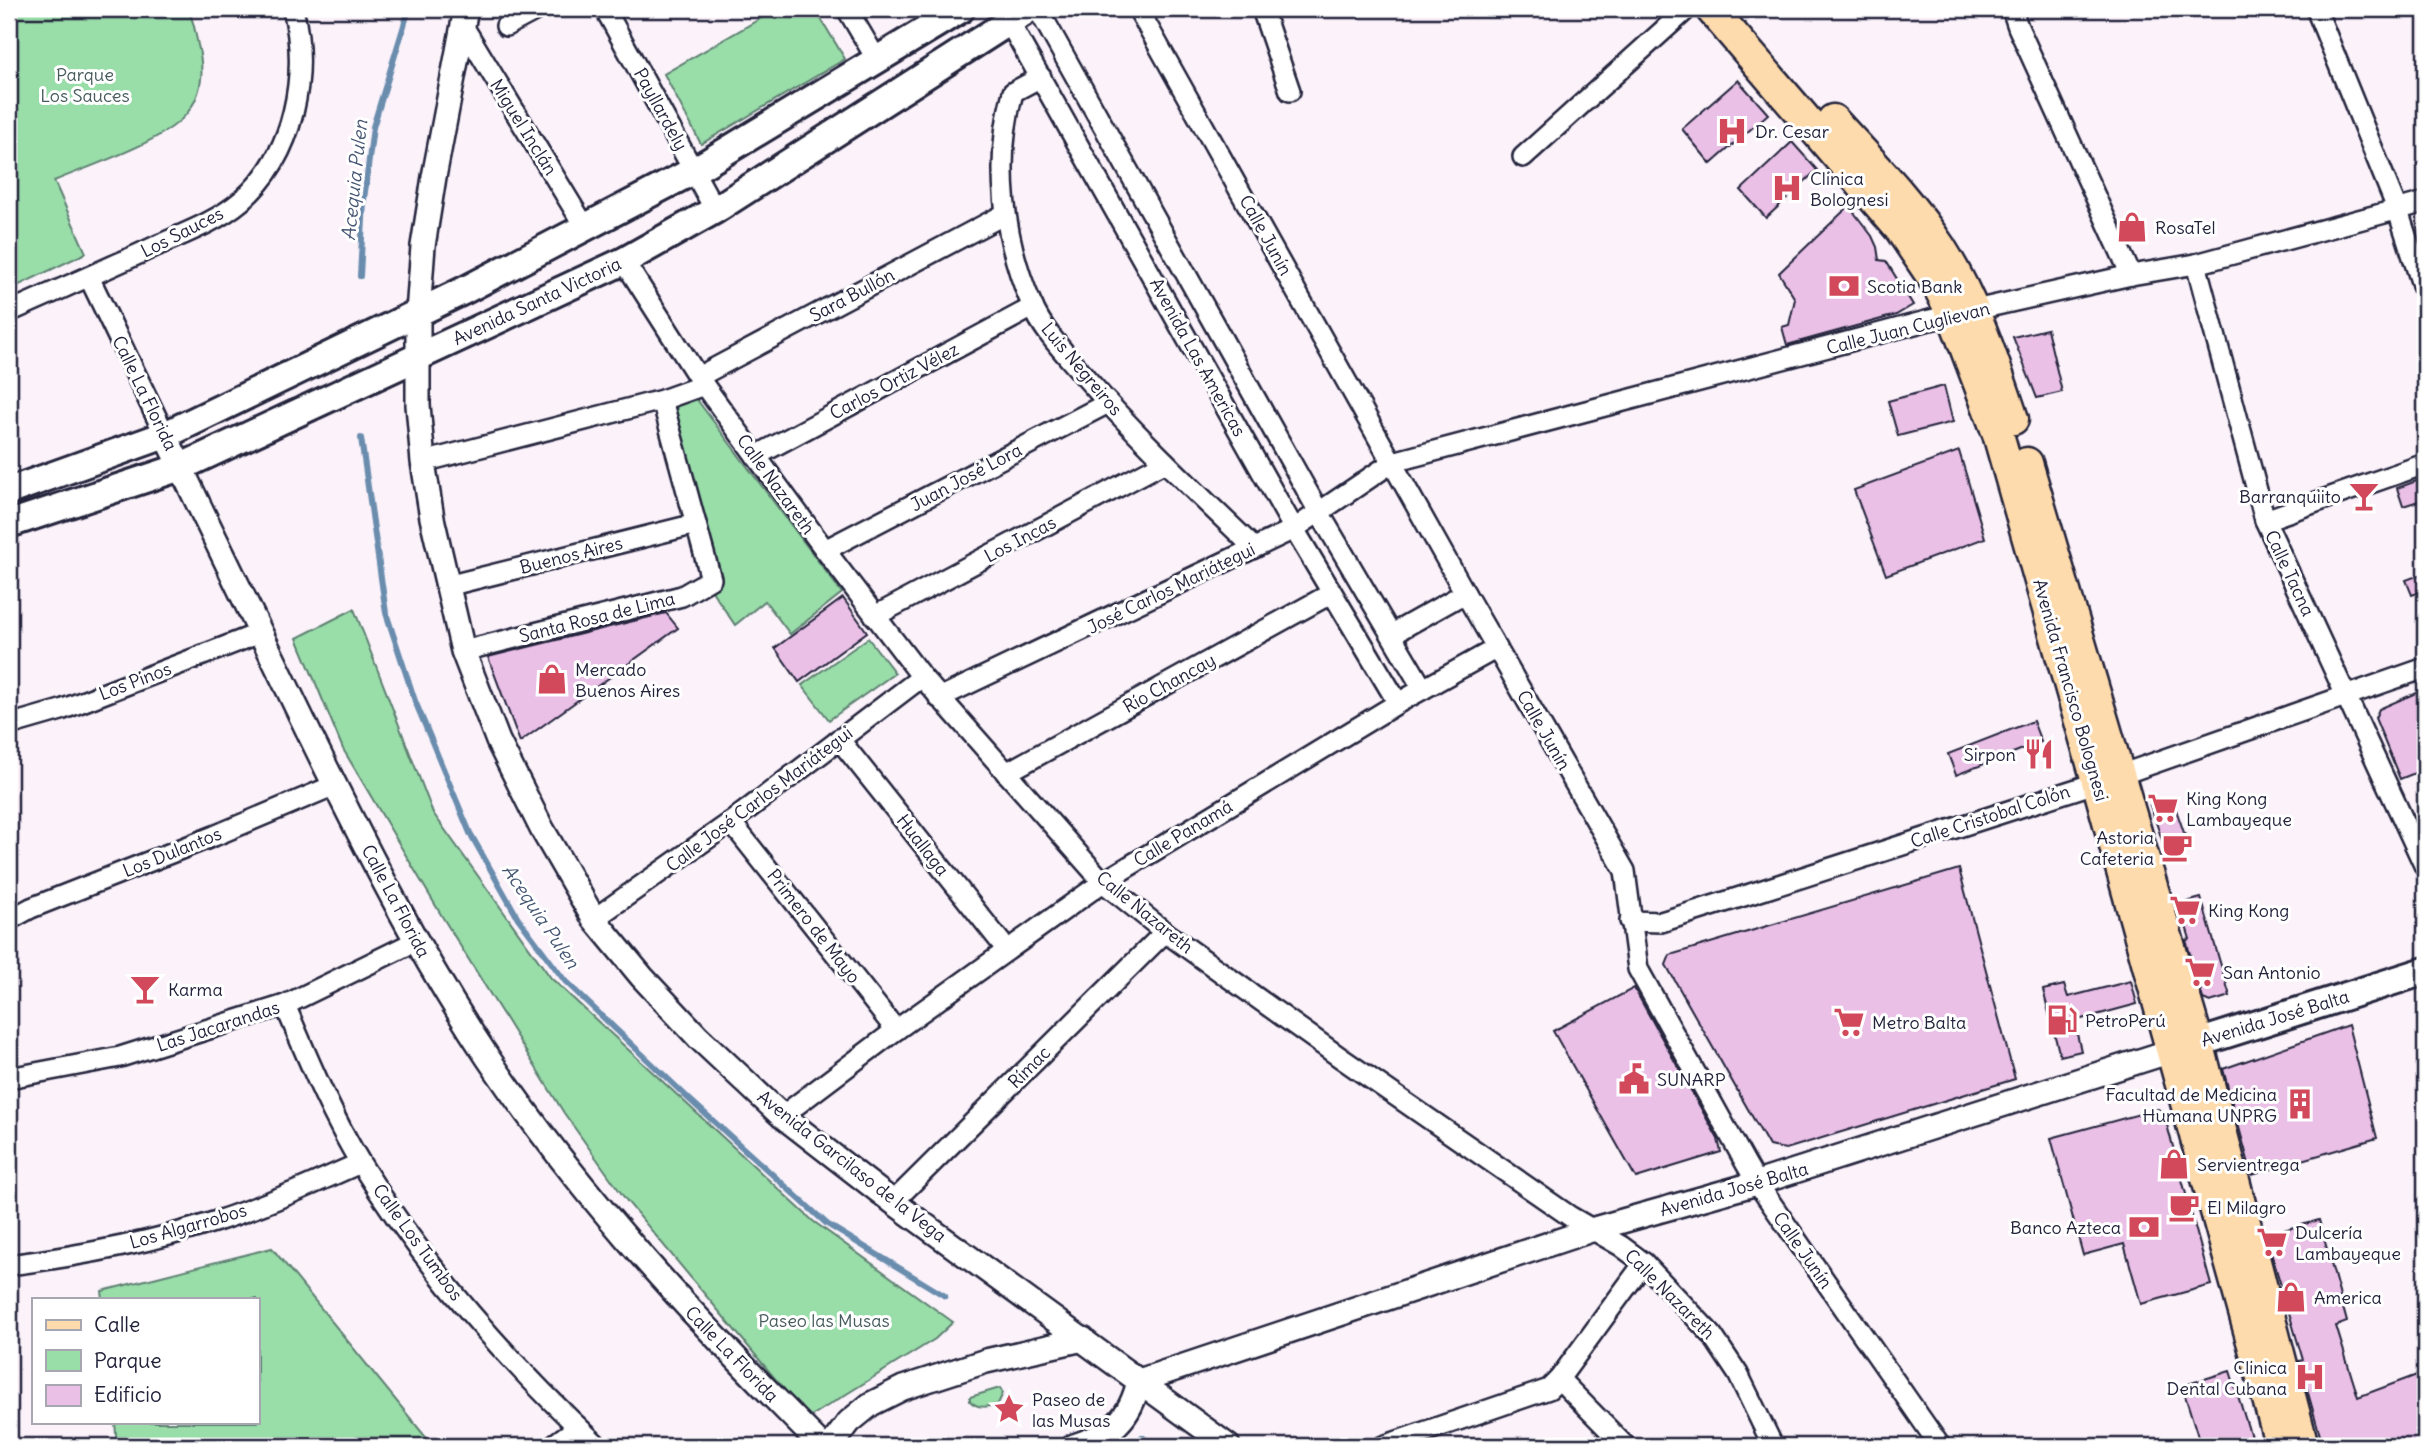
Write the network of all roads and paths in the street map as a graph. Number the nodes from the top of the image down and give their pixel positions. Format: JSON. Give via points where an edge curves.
{"nodes":[{"id":1,"x":293,"y":9,"type":"edge"},
{"id":2,"x":538,"y":9,"type":"edge"},
{"id":3,"x":605,"y":9,"type":"edge"},
{"id":4,"x":847,"y":9,"type":"edge"},
{"id":5,"x":961,"y":9,"type":"edge"},
{"id":6,"x":1038,"y":9,"type":"edge"},
{"id":7,"x":1139,"y":9,"type":"edge"},
{"id":8,"x":1262,"y":9,"type":"edge"},
{"id":9,"x":1687,"y":9,"type":"edge"},
{"id":10,"x":1711,"y":9,"type":"edge"},
{"id":11,"x":1735,"y":9,"type":"edge"},
{"id":12,"x":2012,"y":9,"type":"edge"},
{"id":13,"x":2316,"y":9,"type":"edge"},
{"id":14,"x":1014,"y":13,"type":"edge"},
{"id":15,"x":465,"y":18,"type":"edge"},
{"id":16,"x":506,"y":26,"type":"dead end"},
{"id":17,"x":877,"y":60,"type":"junction"},
{"id":18,"x":1041,"y":77,"type":"junction"},
{"id":19,"x":1290,"y":90,"type":"dead end"},
{"id":20,"x":1523,"y":157,"type":"dead end"},
{"id":21,"x":695,"y":170,"type":"junction"},
{"id":22,"x":2425,"y":202,"type":"edge"},
{"id":23,"x":715,"y":210,"type":"junction"},
{"id":24,"x":2398,"y":211,"type":"junction"},
{"id":25,"x":1005,"y":214,"type":"junction"},
{"id":26,"x":585,"y":227,"type":"junction"},
{"id":27,"x":624,"y":261,"type":"junction"},
{"id":28,"x":2196,"y":264,"type":"junction"},
{"id":29,"x":2131,"y":275,"type":"junction"},
{"id":30,"x":89,"y":277,"type":"junction"},
{"id":31,"x":2425,"y":294,"type":"edge"},
{"id":32,"x":1032,"y":307,"type":"junction"},
{"id":33,"x":9,"y":312,"type":"edge"},
{"id":34,"x":418,"y":313,"type":"junction"},
{"id":35,"x":1964,"y":313,"type":"junction"},
{"id":36,"x":419,"y":357,"type":"junction"},
{"id":37,"x":701,"y":381,"type":"junction"},
{"id":38,"x":662,"y":400,"type":"junction"},
{"id":39,"x":1108,"y":403,"type":"junction"},
{"id":40,"x":165,"y":435,"type":"junction"},
{"id":41,"x":756,"y":456,"type":"junction"},
{"id":42,"x":423,"y":462,"type":"junction"},
{"id":43,"x":1393,"y":462,"type":"junction"},
{"id":44,"x":1165,"y":463,"type":"junction"},
{"id":45,"x":2425,"y":464,"type":"edge"},
{"id":46,"x":181,"y":467,"type":"junction"},
{"id":47,"x":9,"y":491,"type":"edge"},
{"id":48,"x":1320,"y":514,"type":"junction"},
{"id":49,"x":2265,"y":520,"type":"junction"},
{"id":50,"x":9,"y":524,"type":"edge"},
{"id":51,"x":696,"y":524,"type":"junction"},
{"id":52,"x":1294,"y":529,"type":"junction"},
{"id":53,"x":1254,"y":548,"type":"junction"},
{"id":54,"x":825,"y":550,"type":"junction"},
{"id":55,"x":447,"y":586,"type":"junction"},
{"id":56,"x":1332,"y":593,"type":"junction"},
{"id":57,"x":1465,"y":593,"type":"junction"},
{"id":58,"x":875,"y":616,"type":"junction"},
{"id":59,"x":260,"y":633,"type":"junction"},
{"id":60,"x":1392,"y":634,"type":"junction"},
{"id":61,"x":1497,"y":648,"type":"junction"},
{"id":62,"x":463,"y":651,"type":"junction"},
{"id":63,"x":2425,"y":668,"type":"edge"},
{"id":64,"x":922,"y":677,"type":"junction"},
{"id":65,"x":1423,"y":689,"type":"junction"},
{"id":66,"x":2347,"y":697,"type":"junction"},
{"id":67,"x":939,"y":698,"type":"junction"},
{"id":68,"x":1398,"y":702,"type":"junction"},
{"id":69,"x":9,"y":725,"type":"edge"},
{"id":70,"x":839,"y":739,"type":"junction"},
{"id":71,"x":1006,"y":773,"type":"junction"},
{"id":72,"x":2108,"y":778,"type":"junction"},
{"id":73,"x":335,"y":785,"type":"junction"},
{"id":74,"x":731,"y":822,"type":"junction"},
{"id":75,"x":2425,"y":867,"type":"edge"},
{"id":76,"x":1103,"y":882,"type":"junction"},
{"id":77,"x":594,"y":919,"type":"junction"},
{"id":78,"x":9,"y":920,"type":"edge"},
{"id":79,"x":1630,"y":921,"type":"junction"},
{"id":80,"x":1165,"y":932,"type":"junction"},
{"id":81,"x":416,"y":941,"type":"junction"},
{"id":82,"x":1007,"y":950,"type":"junction"},
{"id":83,"x":2425,"y":971,"type":"edge"},
{"id":84,"x":285,"y":1006,"type":"junction"},
{"id":85,"x":896,"y":1030,"type":"junction"},
{"id":86,"x":2184,"y":1047,"type":"junction"},
{"id":87,"x":9,"y":1078,"type":"edge"},
{"id":88,"x":782,"y":1115,"type":"junction"},
{"id":89,"x":360,"y":1163,"type":"junction"},
{"id":90,"x":1757,"y":1183,"type":"junction"},
{"id":91,"x":893,"y":1202,"type":"junction"},
{"id":92,"x":1594,"y":1229,"type":"junction"},
{"id":93,"x":1644,"y":1263,"type":"junction"},
{"id":94,"x":9,"y":1265,"type":"edge"},
{"id":95,"x":1083,"y":1339,"type":"junction"},
{"id":96,"x":1559,"y":1379,"type":"junction"},
{"id":97,"x":1139,"y":1381,"type":"junction"},
{"id":98,"x":578,"y":1427,"type":"junction"},
{"id":99,"x":1086,"y":1445,"type":"edge"},
{"id":100,"x":552,"y":1446,"type":"edge"},
{"id":101,"x":598,"y":1446,"type":"edge"},
{"id":102,"x":822,"y":1446,"type":"edge"},
{"id":103,"x":831,"y":1446,"type":"edge"},
{"id":104,"x":1228,"y":1446,"type":"edge"},
{"id":105,"x":1383,"y":1446,"type":"edge"},
{"id":106,"x":1625,"y":1446,"type":"edge"},
{"id":107,"x":1773,"y":1446,"type":"edge"},
{"id":108,"x":1940,"y":1446,"type":"edge"},
{"id":109,"x":2281,"y":1446,"type":"edge"},
{"id":110,"x":2303,"y":1446,"type":"edge"}],
"edges":[{"from":1,"to":30,"type":"street","name":"Los Sauces","via":[[300,37],[299,87],[288,130],[267,170],[242,200],[211,221]]},
{"from":2,"to":16,"type":"street"},
{"from":3,"to":21,"type":"street","name":"Payllardely"},
{"from":4,"to":17,"type":"street"},
{"from":5,"to":17,"type":"main road"},
{"from":6,"to":48,"type":"street","name":"Avenida Las Americas"},
{"from":7,"to":43,"type":"street","name":"Calle Junín"},
{"from":8,"to":19,"type":"street"},
{"from":9,"to":20,"type":"street"},
{"from":10,"to":35,"type":"main road","name":"Avenida Francisco Bolognesi","via":[[1900,229]]},
{"from":11,"to":35,"type":"main road","name":"Avenida Francisco Bolognesi","via":[[1917,215],[1940,247]]},
{"from":12,"to":29,"type":"street"},
{"from":13,"to":24,"type":"street"},
{"from":14,"to":18,"type":"street","name":"Avenida Las Americas"},
{"from":14,"to":23,"type":"main road","name":"Avenida Santa Victoria"},
{"from":15,"to":26,"type":"street","name":"Miguel Inclán"},
{"from":15,"to":34,"type":"street","name":"Avenida Garcilaso de la Vega","via":[[433,177]]},
{"from":17,"to":21,"type":"main road"},
{"from":18,"to":25,"type":"street","name":"Luis Negreiros","via":[[1013,92],[1006,117]]},
{"from":18,"to":52,"type":"street","name":"Avenida Las Americas"},
{"from":21,"to":23,"type":"street","name":"Payllardely"},
{"from":21,"to":26,"type":"main road"},
{"from":22,"to":24,"type":"street","name":"Calle Juan Cuglievan"},
{"from":23,"to":27,"type":"main road","name":"Avenida Santa Victoria"},
{"from":24,"to":28,"type":"street","name":"Calle Juan Cuglievan"},
{"from":24,"to":31,"type":"street"},
{"from":25,"to":32,"type":"street","name":"Luis Negreiros"},
{"from":25,"to":37,"type":"street","name":"Sara Bullón"},
{"from":26,"to":34,"type":"main road"},
{"from":27,"to":36,"type":"main road","name":"Avenida Santa Victoria"},
{"from":27,"to":37,"type":"street","name":"Calle Nazareth"},
{"from":28,"to":29,"type":"street","name":"Calle Juan Cuglievan"},
{"from":28,"to":49,"type":"street","name":"Calle Tacna"},
{"from":29,"to":35,"type":"street","name":"Calle Juan Cuglievan"},
{"from":30,"to":33,"type":"street","name":"Los Sauces"},
{"from":30,"to":40,"type":"street","name":"Calle La Florida"},
{"from":32,"to":39,"type":"street","name":"Luis Negreiros","via":[[1055,342]]},
{"from":32,"to":41,"type":"street","name":"Carlos Ortiz Vélez"},
{"from":34,"to":36,"type":"street","name":"Avenida Garcilaso de la Vega"},
{"from":34,"to":40,"type":"main road"},
{"from":35,"to":43,"type":"street","name":"Calle Juan Cuglievan"},
{"from":35,"to":72,"type":"main road","name":"Avenida Francisco Bolognesi","via":[[1985,337],[2019,435]]},
{"from":36,"to":42,"type":"street","name":"Avenida Garcilaso de la Vega"},
{"from":36,"to":46,"type":"main road","name":"Avenida Santa Victoria"},
{"from":37,"to":38,"type":"street","name":"Sara Bullón"},
{"from":37,"to":41,"type":"street","name":"Calle Nazareth"},
{"from":38,"to":42,"type":"street","name":"Sara Bullón"},
{"from":38,"to":51,"type":"street","name":"Santa Rosa de Lima"},
{"from":39,"to":44,"type":"street","name":"Luis Negreiros"},
{"from":39,"to":54,"type":"street","name":"Juan José Lora"},
{"from":40,"to":46,"type":"street","name":"Calle La Florida"},
{"from":40,"to":47,"type":"main road"},
{"from":41,"to":54,"type":"street","name":"Calle Nazareth"},
{"from":42,"to":55,"type":"street","name":"Avenida Garcilaso de la Vega"},
{"from":43,"to":48,"type":"street","name":"José Carlos Mariátegui"},
{"from":43,"to":57,"type":"street","name":"Calle Junín"},
{"from":44,"to":53,"type":"street","name":"Luis Negreiros"},
{"from":44,"to":58,"type":"street","name":"Los Incas"},
{"from":45,"to":49,"type":"street"},
{"from":46,"to":50,"type":"main road","name":"Avenida Santa Victoria"},
{"from":46,"to":59,"type":"street","name":"Calle La Florida"},
{"from":48,"to":52,"type":"street","name":"José Carlos Mariátegui"},
{"from":48,"to":60,"type":"street","name":"Avenida Las Americas"},
{"from":49,"to":66,"type":"street","name":"Calle Tacna"},
{"from":51,"to":55,"type":"street","name":"Buenos Aires"},
{"from":51,"to":62,"type":"street","name":"Santa Rosa de Lima","via":[[711,579],[682,596]]},
{"from":52,"to":53,"type":"street","name":"José Carlos Mariátegui"},
{"from":52,"to":56,"type":"street","name":"Avenida Las Americas"},
{"from":53,"to":67,"type":"street","name":"José Carlos Mariátegui"},
{"from":54,"to":58,"type":"street","name":"Calle Nazareth"},
{"from":55,"to":62,"type":"street","name":"Avenida Garcilaso de la Vega"},
{"from":56,"to":68,"type":"street","name":"Avenida Las Americas"},
{"from":56,"to":71,"type":"street","name":"Río Chancay"},
{"from":57,"to":60,"type":"street"},
{"from":57,"to":61,"type":"street","name":"Calle Junín"},
{"from":58,"to":64,"type":"street","name":"Calle Nazareth"},
{"from":59,"to":69,"type":"street","name":"Los Pinos","via":[[61,710]]},
{"from":59,"to":73,"type":"street","name":"Calle La Florida"},
{"from":60,"to":65,"type":"street","name":"Avenida Las Americas"},
{"from":61,"to":65,"type":"street","name":"Calle Panamá"},
{"from":61,"to":79,"type":"street","name":"Calle Junín","via":[[1625,871]]},
{"from":62,"to":77,"type":"street","name":"Avenida Garcilaso de la Vega","via":[[498,741],[542,830]]},
{"from":63,"to":66,"type":"street","name":"Calle Cristobal Colón"},
{"from":64,"to":67,"type":"street","name":"Calle Nazareth"},
{"from":64,"to":70,"type":"street","name":"Calle José Carlos Mariátegui"},
{"from":65,"to":68,"type":"street","name":"Calle Panamá"},
{"from":66,"to":72,"type":"street","name":"Calle Cristobal Colón"},
{"from":66,"to":75,"type":"street","name":"Calle Tacna"},
{"from":67,"to":71,"type":"street","name":"Calle Nazareth"},
{"from":68,"to":76,"type":"street","name":"Calle Panamá"},
{"from":70,"to":74,"type":"street","name":"Calle José Carlos Mariátegui"},
{"from":70,"to":82,"type":"street","name":"Huallaga"},
{"from":71,"to":76,"type":"street","name":"Calle Nazareth"},
{"from":72,"to":79,"type":"street","name":"Calle Cristobal Colón","via":[[1661,922]]},
{"from":72,"to":86,"type":"main road","name":"Avenida Francisco Bolognesi"},
{"from":73,"to":78,"type":"street","name":"Los Dulantos"},
{"from":73,"to":81,"type":"street","name":"Calle La Florida"},
{"from":74,"to":77,"type":"street","name":"Calle José Carlos Mariátegui"},
{"from":74,"to":85,"type":"street","name":"Primero de Mayo"},
{"from":76,"to":80,"type":"street","name":"Calle Nazareth"},
{"from":76,"to":82,"type":"street","name":"Calle Panamá"},
{"from":77,"to":88,"type":"street","name":"Avenida Garcilaso de la Vega","via":[[698,1037]]},
{"from":79,"to":90,"type":"street","name":"Calle Junín","via":[[1638,969]]},
{"from":80,"to":91,"type":"street","name":"Rímac"},
{"from":80,"to":92,"type":"street","name":"Calle Nazareth"},
{"from":81,"to":84,"type":"street","name":"Las Jacarandas"},
{"from":81,"to":102,"type":"street","name":"Calle La Florida","via":[[488,1058],[564,1164],[719,1342]]},
{"from":82,"to":85,"type":"street","name":"Calle Panamá"},
{"from":83,"to":86,"type":"main road","name":"Avenida José Balta"},
{"from":84,"to":87,"type":"street","name":"Las Jacarandas","via":[[120,1057]]},
{"from":84,"to":89,"type":"street","name":"Calle Los Tumbos"},
{"from":85,"to":88,"type":"street","name":"Calle Panamá"},
{"from":86,"to":90,"type":"street","name":"Avenida José Balta"},
{"from":86,"to":109,"type":"main road","name":"Avenida Francisco Bolognesi"},
{"from":86,"to":110,"type":"main road","name":"Avenida Francisco Bolognesi"},
{"from":88,"to":91,"type":"street","name":"Avenida Garcilaso de la Vega"},
{"from":89,"to":94,"type":"street","name":"Los Algarrobos","via":[[216,1221],[56,1259]]},
{"from":89,"to":98,"type":"street","name":"Calle Los Tumbos","via":[[450,1290]]},
{"from":90,"to":92,"type":"street","name":"Avenida José Balta"},
{"from":90,"to":108,"type":"street","name":"Calle Junín"},
{"from":91,"to":95,"type":"street","name":"Avenida Garcilaso de la Vega"},
{"from":92,"to":93,"type":"street","name":"Calle Nazareth"},
{"from":92,"to":97,"type":"street","name":"Avenida José Balta"},
{"from":93,"to":96,"type":"street"},
{"from":93,"to":107,"type":"street","name":"Calle Nazareth","via":[[1712,1335],[1738,1374]]},
{"from":95,"to":97,"type":"street","name":"Avenida Garcilaso de la Vega"},
{"from":95,"to":103,"type":"street","via":[[986,1361],[903,1388],[871,1404],[849,1422]]},
{"from":96,"to":105,"type":"street","via":[[1549,1389]]},
{"from":96,"to":106,"type":"street"},
{"from":97,"to":99,"type":"street","via":[[1123,1419]]},
{"from":97,"to":104,"type":"street","name":"Avenida Garcilaso de la Vega"},
{"from":98,"to":100,"type":"street"},
{"from":98,"to":101,"type":"street","name":"Calle Los Tumbos"}]}
